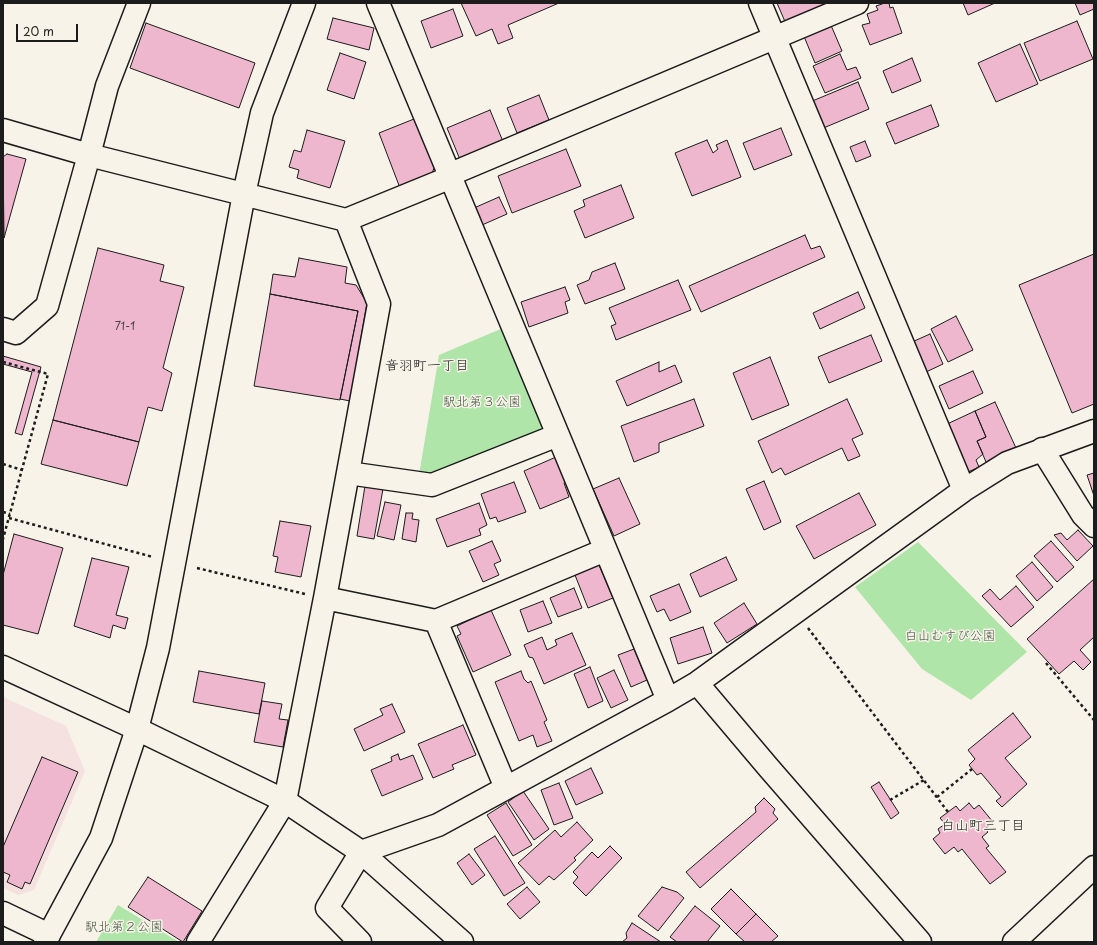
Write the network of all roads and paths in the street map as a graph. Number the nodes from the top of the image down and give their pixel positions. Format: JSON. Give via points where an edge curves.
{"nodes":[{"id":1,"x":139,"y":3,"type":"edge"},
{"id":2,"x":304,"y":3,"type":"edge"},
{"id":3,"x":378,"y":3,"type":"edge"},
{"id":4,"x":760,"y":3,"type":"edge"},
{"id":5,"x":857,"y":3,"type":"edge"},
{"id":6,"x":774,"y":38,"type":"junction"},
{"id":7,"x":3,"y":130,"type":"edge"},
{"id":8,"x":89,"y":155,"type":"junction"},
{"id":9,"x":451,"y":174,"type":"junction"},
{"id":10,"x":244,"y":194,"type":"junction"},
{"id":11,"x":346,"y":220,"type":"junction"},
{"id":12,"x":3,"y":330,"type":"edge"},
{"id":13,"x":3,"y":362,"type":"edge"},
{"id":14,"x":1094,"y":431,"type":"edge"},
{"id":15,"x":558,"y":434,"type":"junction"},
{"id":16,"x":1042,"y":449,"type":"junction"},
{"id":17,"x":3,"y":464,"type":"edge"},
{"id":18,"x":22,"y":470,"type":"junction"},
{"id":19,"x":348,"y":473,"type":"junction"},
{"id":20,"x":964,"y":490,"type":"junction"},
{"id":21,"x":3,"y":512,"type":"edge"},
{"id":22,"x":10,"y":514,"type":"junction"},
{"id":23,"x":8,"y":518,"type":"junction"},
{"id":24,"x":1094,"y":526,"type":"edge"},
{"id":25,"x":3,"y":539,"type":"edge"},
{"id":26,"x":605,"y":550,"type":"junction"},
{"id":27,"x":152,"y":557,"type":"dead end"},
{"id":28,"x":197,"y":568,"type":"dead end"},
{"id":29,"x":325,"y":598,"type":"junction"},
{"id":30,"x":436,"y":621,"type":"junction"},
{"id":31,"x":804,"y":623,"type":"dead end"},
{"id":32,"x":1046,"y":664,"type":"dead end"},
{"id":33,"x":3,"y":667,"type":"edge"},
{"id":34,"x":697,"y":683,"type":"junction"},
{"id":35,"x":668,"y":700,"type":"junction"},
{"id":36,"x":1094,"y":720,"type":"edge"},
{"id":37,"x":137,"y":729,"type":"junction"},
{"id":38,"x":972,"y":769,"type":"dead end"},
{"id":39,"x":924,"y":780,"type":"junction"},
{"id":40,"x":506,"y":788,"type":"junction"},
{"id":41,"x":937,"y":797,"type":"junction"},
{"id":42,"x":890,"y":800,"type":"dead end"},
{"id":43,"x":285,"y":801,"type":"junction"},
{"id":44,"x":948,"y":812,"type":"dead end"},
{"id":45,"x":361,"y":852,"type":"junction"},
{"id":46,"x":1094,"y":867,"type":"edge"},
{"id":47,"x":3,"y":912,"type":"edge"},
{"id":48,"x":47,"y":939,"type":"edge"},
{"id":49,"x":198,"y":942,"type":"edge"},
{"id":50,"x":360,"y":942,"type":"edge"},
{"id":51,"x":462,"y":942,"type":"edge"},
{"id":52,"x":920,"y":942,"type":"edge"},
{"id":53,"x":1014,"y":942,"type":"edge"}],
"edges":[{"from":1,"to":8,"type":"street","via":[[107,86]]},
{"from":2,"to":10,"type":"street","via":[[262,113]]},
{"from":3,"to":9,"type":"street"},
{"from":4,"to":6,"type":"street"},
{"from":5,"to":6,"type":"street"},
{"from":6,"to":9,"type":"street"},
{"from":6,"to":20,"type":"street"},
{"from":7,"to":8,"type":"street"},
{"from":8,"to":10,"type":"street"},
{"from":8,"to":12,"type":"street","via":[[47,306],[16,333]]},
{"from":9,"to":11,"type":"street","via":[[444,180]]},
{"from":9,"to":15,"type":"street"},
{"from":10,"to":11,"type":"street"},
{"from":10,"to":37,"type":"street","via":[[158,648]]},
{"from":11,"to":19,"type":"street","via":[[379,304]]},
{"from":13,"to":18,"type":"path","via":[[48,374]]},
{"from":14,"to":16,"type":"street"},
{"from":15,"to":19,"type":"street","via":[[432,485]]},
{"from":15,"to":26,"type":"street"},
{"from":16,"to":20,"type":"street","via":[[1007,463]]},
{"from":16,"to":24,"type":"street","via":[[1083,514]]},
{"from":17,"to":18,"type":"path"},
{"from":18,"to":22,"type":"path"},
{"from":19,"to":29,"type":"street"},
{"from":20,"to":34,"type":"street"},
{"from":21,"to":22,"type":"path"},
{"from":22,"to":23,"type":"path"},
{"from":23,"to":25,"type":"path"},
{"from":23,"to":27,"type":"path"},
{"from":26,"to":30,"type":"street"},
{"from":26,"to":35,"type":"street"},
{"from":28,"to":29,"type":"path"},
{"from":29,"to":30,"type":"street"},
{"from":29,"to":43,"type":"street"},
{"from":30,"to":40,"type":"street"},
{"from":31,"to":39,"type":"path"},
{"from":32,"to":36,"type":"path"},
{"from":33,"to":37,"type":"street"},
{"from":34,"to":35,"type":"street"},
{"from":34,"to":52,"type":"street"},
{"from":35,"to":40,"type":"street"},
{"from":37,"to":43,"type":"street"},
{"from":37,"to":48,"type":"street","via":[[101,838]]},
{"from":38,"to":41,"type":"path"},
{"from":39,"to":41,"type":"path"},
{"from":39,"to":42,"type":"path"},
{"from":40,"to":45,"type":"street","via":[[438,825]]},
{"from":41,"to":44,"type":"path"},
{"from":43,"to":45,"type":"street"},
{"from":43,"to":49,"type":"street"},
{"from":45,"to":50,"type":"street","via":[[327,908]]},
{"from":45,"to":51,"type":"street"},
{"from":46,"to":53,"type":"street"},
{"from":47,"to":48,"type":"street"}]}
